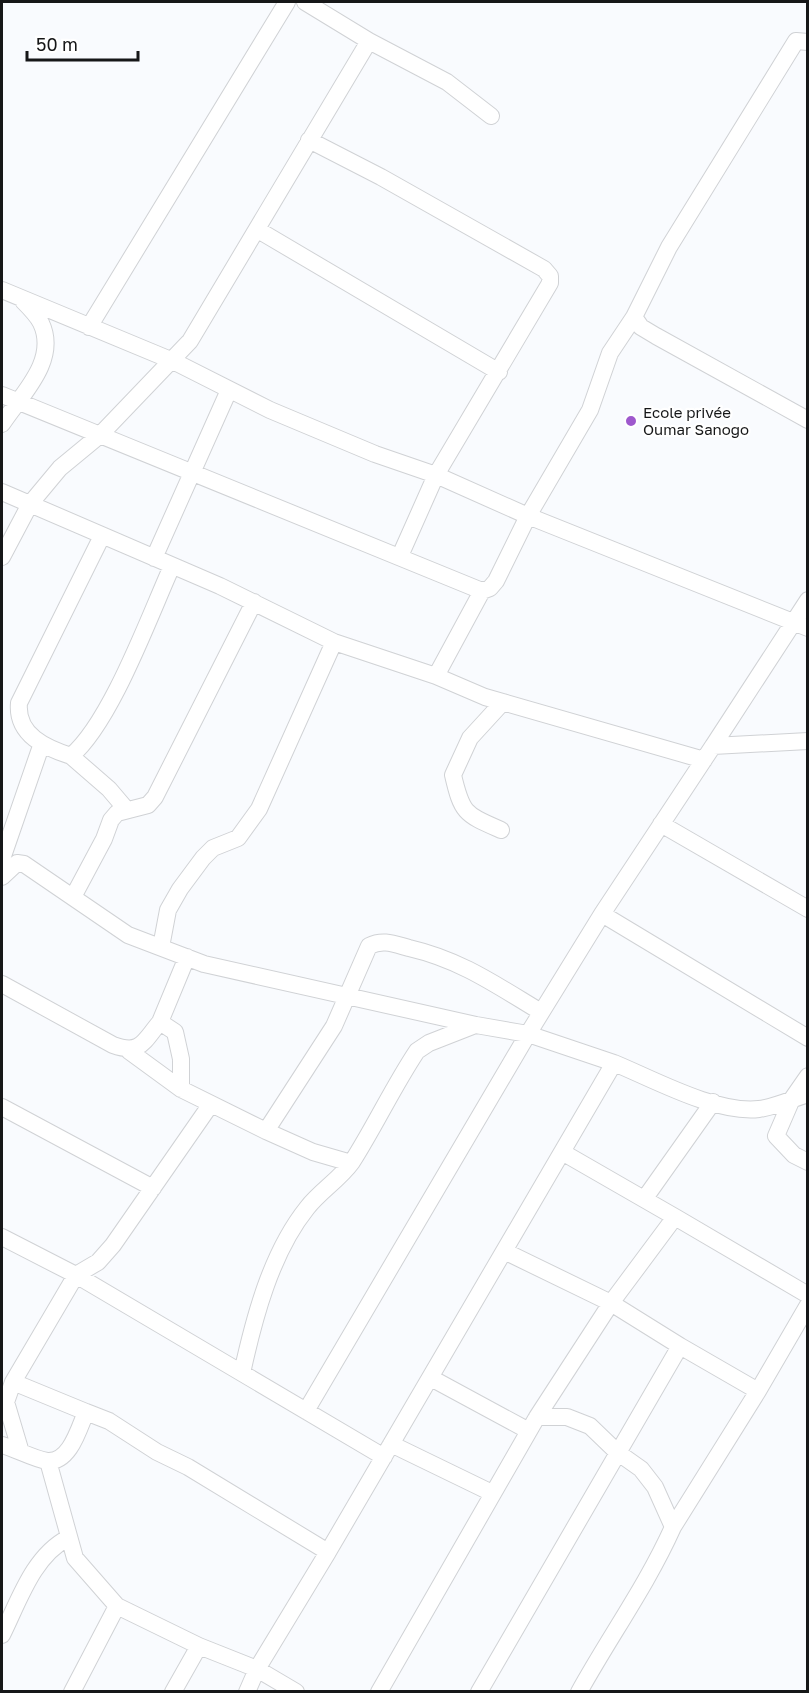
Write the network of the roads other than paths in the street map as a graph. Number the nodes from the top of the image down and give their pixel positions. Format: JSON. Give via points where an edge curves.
{"nodes":[{"id":1,"x":287,"y":2,"type":"edge"},
{"id":2,"x":304,"y":2,"type":"edge"},
{"id":3,"x":369,"y":41,"type":"junction"},
{"id":4,"x":807,"y":42,"type":"edge"},
{"id":5,"x":491,"y":116,"type":"dead end"},
{"id":6,"x":309,"y":140,"type":"junction"},
{"id":7,"x":258,"y":230,"type":"junction"},
{"id":8,"x":2,"y":290,"type":"edge"},
{"id":9,"x":22,"y":300,"type":"junction"},
{"id":10,"x":634,"y":317,"type":"junction"},
{"id":11,"x":89,"y":327,"type":"junction"},
{"id":12,"x":173,"y":361,"type":"junction"},
{"id":13,"x":499,"y":372,"type":"junction"},
{"id":14,"x":230,"y":390,"type":"junction"},
{"id":15,"x":9,"y":398,"type":"edge"},
{"id":16,"x":807,"y":420,"type":"edge"},
{"id":17,"x":2,"y":424,"type":"edge"},
{"id":18,"x":100,"y":435,"type":"junction"},
{"id":19,"x":191,"y":471,"type":"junction"},
{"id":20,"x":436,"y":475,"type":"junction"},
{"id":21,"x":2,"y":492,"type":"edge"},
{"id":22,"x":30,"y":504,"type":"junction"},
{"id":23,"x":528,"y":516,"type":"junction"},
{"id":24,"x":102,"y":536,"type":"junction"},
{"id":25,"x":400,"y":556,"type":"junction"},
{"id":26,"x":2,"y":557,"type":"edge"},
{"id":27,"x":154,"y":558,"type":"junction"},
{"id":28,"x":172,"y":566,"type":"junction"},
{"id":29,"x":482,"y":591,"type":"junction"},
{"id":30,"x":807,"y":600,"type":"edge"},
{"id":31,"x":254,"y":602,"type":"junction"},
{"id":32,"x":799,"y":626,"type":"edge"},
{"id":33,"x":334,"y":642,"type":"junction"},
{"id":34,"x":436,"y":676,"type":"junction"},
{"id":35,"x":503,"y":702,"type":"junction"},
{"id":36,"x":807,"y":741,"type":"edge"},
{"id":37,"x":41,"y":746,"type":"junction"},
{"id":38,"x":708,"y":753,"type":"junction"},
{"id":39,"x":71,"y":756,"type":"junction"},
{"id":40,"x":126,"y":808,"type":"junction"},
{"id":41,"x":661,"y":824,"type":"junction"},
{"id":42,"x":501,"y":830,"type":"dead end"},
{"id":43,"x":2,"y":859,"type":"edge"},
{"id":44,"x":2,"y":877,"type":"edge"},
{"id":45,"x":73,"y":897,"type":"junction"},
{"id":46,"x":807,"y":909,"type":"edge"},
{"id":47,"x":602,"y":914,"type":"junction"},
{"id":48,"x":161,"y":947,"type":"junction"},
{"id":49,"x":187,"y":957,"type":"junction"},
{"id":50,"x":2,"y":984,"type":"edge"},
{"id":51,"x":347,"y":996,"type":"junction"},
{"id":52,"x":541,"y":1012,"type":"junction"},
{"id":53,"x":160,"y":1022,"type":"junction"},
{"id":54,"x":476,"y":1025,"type":"junction"},
{"id":55,"x":528,"y":1034,"type":"junction"},
{"id":56,"x":807,"y":1038,"type":"edge"},
{"id":57,"x":129,"y":1051,"type":"junction"},
{"id":58,"x":614,"y":1062,"type":"junction"},
{"id":59,"x":807,"y":1076,"type":"edge"},
{"id":60,"x":181,"y":1089,"type":"junction"},
{"id":61,"x":800,"y":1096,"type":"edge"},
{"id":62,"x":713,"y":1102,"type":"junction"},
{"id":63,"x":211,"y":1104,"type":"junction"},
{"id":64,"x":2,"y":1107,"type":"edge"},
{"id":65,"x":266,"y":1131,"type":"junction"},
{"id":66,"x":562,"y":1152,"type":"junction"},
{"id":67,"x":807,"y":1162,"type":"edge"},
{"id":68,"x":351,"y":1163,"type":"junction"},
{"id":69,"x":153,"y":1188,"type":"junction"},
{"id":70,"x":645,"y":1198,"type":"junction"},
{"id":71,"x":675,"y":1217,"type":"junction"},
{"id":72,"x":2,"y":1237,"type":"edge"},
{"id":73,"x":504,"y":1251,"type":"junction"},
{"id":74,"x":75,"y":1275,"type":"junction"},
{"id":75,"x":807,"y":1295,"type":"edge"},
{"id":76,"x":611,"y":1303,"type":"junction"},
{"id":77,"x":807,"y":1305,"type":"edge"},
{"id":78,"x":680,"y":1346,"type":"junction"},
{"id":79,"x":242,"y":1373,"type":"junction"},
{"id":80,"x":431,"y":1378,"type":"junction"},
{"id":81,"x":13,"y":1382,"type":"junction"},
{"id":82,"x":758,"y":1391,"type":"junction"},
{"id":83,"x":4,"y":1400,"type":"edge"},
{"id":84,"x":306,"y":1411,"type":"junction"},
{"id":85,"x":86,"y":1412,"type":"junction"},
{"id":86,"x":533,"y":1424,"type":"junction"},
{"id":87,"x":2,"y":1445,"type":"edge"},
{"id":88,"x":20,"y":1449,"type":"junction"},
{"id":89,"x":388,"y":1450,"type":"junction"},
{"id":90,"x":617,"y":1452,"type":"junction"},
{"id":91,"x":48,"y":1461,"type":"junction"},
{"id":92,"x":492,"y":1494,"type":"junction"},
{"id":93,"x":673,"y":1527,"type":"junction"},
{"id":94,"x":68,"y":1538,"type":"junction"},
{"id":95,"x":328,"y":1552,"type":"junction"},
{"id":96,"x":117,"y":1606,"type":"junction"},
{"id":97,"x":2,"y":1635,"type":"edge"},
{"id":98,"x":199,"y":1646,"type":"junction"},
{"id":99,"x":257,"y":1669,"type":"junction"},
{"id":100,"x":72,"y":1692,"type":"edge"},
{"id":101,"x":173,"y":1692,"type":"edge"},
{"id":102,"x":247,"y":1692,"type":"edge"},
{"id":103,"x":296,"y":1692,"type":"edge"},
{"id":104,"x":379,"y":1692,"type":"edge"},
{"id":105,"x":479,"y":1692,"type":"edge"},
{"id":106,"x":579,"y":1692,"type":"edge"}],
"edges":[{"from":1,"to":11,"type":"street"},
{"from":2,"to":3,"type":"street"},
{"from":3,"to":5,"type":"street","via":[[447,82]]},
{"from":3,"to":6,"type":"street"},
{"from":4,"to":10,"type":"street","via":[[796,41],[669,247]]},
{"from":6,"to":7,"type":"street"},
{"from":6,"to":13,"type":"street","via":[[447,213],[550,276],[550,283]]},
{"from":7,"to":12,"type":"street","via":[[190,341]]},
{"from":7,"to":13,"type":"street"},
{"from":8,"to":9,"type":"street"},
{"from":9,"to":11,"type":"street"},
{"from":9,"to":15,"type":"street","via":[[41,323],[46,343],[32,385]]},
{"from":10,"to":16,"type":"street","via":[[656,336]]},
{"from":10,"to":23,"type":"street","via":[[610,353],[590,410]]},
{"from":11,"to":12,"type":"street"},
{"from":12,"to":14,"type":"street"},
{"from":12,"to":18,"type":"street"},
{"from":13,"to":20,"type":"street"},
{"from":14,"to":19,"type":"street"},
{"from":14,"to":20,"type":"street","via":[[375,454]]},
{"from":15,"to":17,"type":"street"},
{"from":15,"to":18,"type":"street"},
{"from":18,"to":19,"type":"street"},
{"from":18,"to":22,"type":"street","via":[[60,468]]},
{"from":19,"to":25,"type":"street"},
{"from":19,"to":27,"type":"street"},
{"from":20,"to":23,"type":"street"},
{"from":20,"to":25,"type":"street"},
{"from":21,"to":22,"type":"street"},
{"from":22,"to":24,"type":"street"},
{"from":22,"to":26,"type":"street"},
{"from":23,"to":29,"type":"street","via":[[496,581]]},
{"from":23,"to":32,"type":"street"},
{"from":24,"to":27,"type":"street"},
{"from":24,"to":37,"type":"street","via":[[11,715]]},
{"from":25,"to":29,"type":"street"},
{"from":27,"to":28,"type":"street"},
{"from":28,"to":31,"type":"street"},
{"from":28,"to":39,"type":"street","via":[[107,707],[85,745]]},
{"from":29,"to":34,"type":"street"},
{"from":30,"to":32,"type":"street"},
{"from":31,"to":33,"type":"street"},
{"from":31,"to":40,"type":"street","via":[[154,797],[148,805]]},
{"from":32,"to":38,"type":"street"},
{"from":33,"to":34,"type":"street"},
{"from":33,"to":48,"type":"street","via":[[259,809],[238,838],[213,848],[180,889],[168,910]]},
{"from":34,"to":35,"type":"street"},
{"from":35,"to":38,"type":"street"},
{"from":35,"to":42,"type":"street","via":[[470,738],[453,775],[462,809]]},
{"from":36,"to":38,"type":"street"},
{"from":37,"to":39,"type":"street"},
{"from":37,"to":43,"type":"street"},
{"from":38,"to":41,"type":"street"},
{"from":39,"to":40,"type":"street"},
{"from":40,"to":45,"type":"street","via":[[111,820]]},
{"from":41,"to":46,"type":"street"},
{"from":41,"to":47,"type":"street"},
{"from":44,"to":45,"type":"street","via":[[17,863],[24,864]]},
{"from":45,"to":48,"type":"street","via":[[128,935]]},
{"from":47,"to":52,"type":"street"},
{"from":47,"to":56,"type":"street"},
{"from":48,"to":49,"type":"street"},
{"from":49,"to":51,"type":"street"},
{"from":49,"to":53,"type":"street"},
{"from":50,"to":57,"type":"street","via":[[113,1046]]},
{"from":51,"to":52,"type":"street","via":[[369,946],[384,941],[460,963]]},
{"from":51,"to":54,"type":"street"},
{"from":51,"to":65,"type":"street","via":[[334,1026]]},
{"from":52,"to":55,"type":"street"},
{"from":53,"to":57,"type":"street","via":[[139,1048]]},
{"from":53,"to":60,"type":"street","via":[[175,1032],[181,1059]]},
{"from":54,"to":55,"type":"street"},
{"from":54,"to":68,"type":"street","via":[[417,1051]]},
{"from":55,"to":58,"type":"street"},
{"from":55,"to":84,"type":"street"},
{"from":57,"to":60,"type":"street"},
{"from":58,"to":62,"type":"street"},
{"from":58,"to":66,"type":"street"},
{"from":59,"to":61,"type":"street"},
{"from":60,"to":63,"type":"street"},
{"from":61,"to":62,"type":"street","via":[[758,1109]]},
{"from":61,"to":67,"type":"street","via":[[776,1136]]},
{"from":62,"to":70,"type":"street"},
{"from":63,"to":65,"type":"street"},
{"from":63,"to":69,"type":"street"},
{"from":64,"to":69,"type":"street"},
{"from":65,"to":68,"type":"street","via":[[313,1152]]},
{"from":66,"to":70,"type":"street"},
{"from":66,"to":73,"type":"street"},
{"from":68,"to":79,"type":"street","via":[[330,1189],[308,1206],[287,1236],[250,1334]]},
{"from":69,"to":74,"type":"street","via":[[98,1262]]},
{"from":70,"to":71,"type":"street"},
{"from":71,"to":75,"type":"street"},
{"from":71,"to":76,"type":"street"},
{"from":72,"to":74,"type":"street"},
{"from":73,"to":76,"type":"street"},
{"from":73,"to":80,"type":"street"},
{"from":74,"to":79,"type":"street"},
{"from":74,"to":81,"type":"street"},
{"from":76,"to":78,"type":"street"},
{"from":76,"to":86,"type":"street"},
{"from":77,"to":82,"type":"street"},
{"from":78,"to":82,"type":"street"},
{"from":78,"to":90,"type":"street"},
{"from":79,"to":84,"type":"street"},
{"from":80,"to":86,"type":"street"},
{"from":80,"to":89,"type":"street"},
{"from":81,"to":83,"type":"street"},
{"from":81,"to":85,"type":"street"},
{"from":82,"to":93,"type":"street"},
{"from":83,"to":88,"type":"street"},
{"from":84,"to":89,"type":"street"},
{"from":85,"to":91,"type":"street","via":[[67,1452]]},
{"from":85,"to":95,"type":"street","via":[[109,1421]]},
{"from":86,"to":90,"type":"street","via":[[567,1417],[580,1421]]},
{"from":86,"to":92,"type":"street"},
{"from":87,"to":88,"type":"street"},
{"from":88,"to":91,"type":"street"},
{"from":89,"to":92,"type":"street"},
{"from":89,"to":95,"type":"street"},
{"from":90,"to":93,"type":"street","via":[[641,1469],[655,1487]]},
{"from":90,"to":105,"type":"street"},
{"from":91,"to":94,"type":"street"},
{"from":92,"to":104,"type":"street"},
{"from":93,"to":106,"type":"street","via":[[647,1579]]},
{"from":94,"to":96,"type":"street","via":[[75,1558]]},
{"from":94,"to":97,"type":"street","via":[[56,1544],[38,1563]]},
{"from":95,"to":99,"type":"street"},
{"from":96,"to":98,"type":"street"},
{"from":96,"to":100,"type":"street"},
{"from":98,"to":99,"type":"street"},
{"from":98,"to":101,"type":"street"},
{"from":99,"to":102,"type":"street"},
{"from":99,"to":103,"type":"street"}]}
